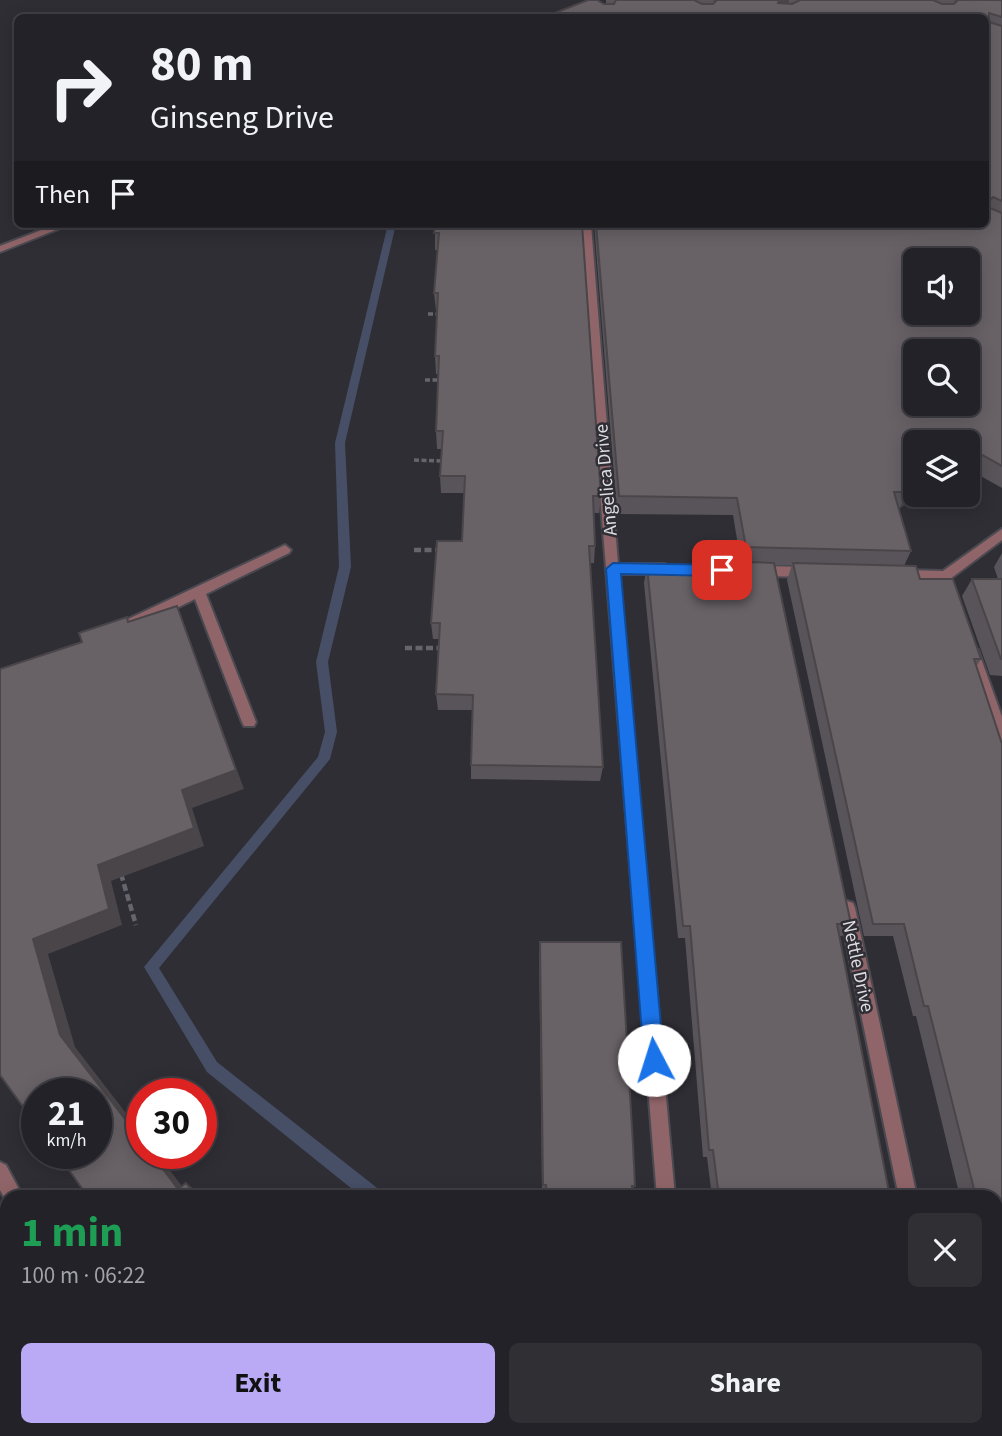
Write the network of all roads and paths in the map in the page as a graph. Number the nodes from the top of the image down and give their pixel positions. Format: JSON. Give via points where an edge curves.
{"nodes":[{"id":1,"x":55,"y":228,"type":"edge"},
{"id":2,"x":586,"y":228,"type":"edge"},
{"id":3,"x":0,"y":248,"type":"edge"},
{"id":4,"x":428,"y":314,"type":"dead end"},
{"id":5,"x":442,"y":314,"type":"edge"},
{"id":6,"x":425,"y":380,"type":"dead end"},
{"id":7,"x":451,"y":380,"type":"edge"},
{"id":8,"x":414,"y":460,"type":"dead end"},
{"id":9,"x":454,"y":461,"type":"edge"},
{"id":10,"x":1002,"y":533,"type":"edge"},
{"id":11,"x":285,"y":550,"type":"dead end"},
{"id":12,"x":414,"y":550,"type":"dead end"},
{"id":13,"x":453,"y":550,"type":"edge"},
{"id":14,"x":613,"y":569,"type":"junction"},
{"id":15,"x":681,"y":570,"type":"edge"},
{"id":16,"x":749,"y":570,"type":"edge"},
{"id":17,"x":828,"y":572,"type":"edge"},
{"id":18,"x":894,"y":575,"type":"edge"},
{"id":19,"x":198,"y":592,"type":"junction"},
{"id":20,"x":111,"y":633,"type":"edge"},
{"id":21,"x":967,"y":638,"type":"edge"},
{"id":22,"x":405,"y":648,"type":"dead end"},
{"id":23,"x":445,"y":648,"type":"edge"},
{"id":24,"x":249,"y":722,"type":"dead end"},
{"id":25,"x":1002,"y":737,"type":"edge"},
{"id":26,"x":121,"y":871,"type":"edge"},
{"id":27,"x":845,"y":898,"type":"edge"},
{"id":28,"x":136,"y":925,"type":"dead end"},
{"id":29,"x":0,"y":1171,"type":"edge"},
{"id":30,"x":10,"y":1190,"type":"edge"},
{"id":31,"x":665,"y":1190,"type":"edge"},
{"id":32,"x":907,"y":1190,"type":"edge"}],
"edges":[{"from":1,"to":3,"type":"street"},
{"from":2,"to":14,"type":"street","name":"Angelica Drive"},
{"from":4,"to":5,"type":"path"},
{"from":6,"to":7,"type":"path"},
{"from":8,"to":9,"type":"path"},
{"from":10,"to":18,"type":"street","via":[[948,582]]},
{"from":11,"to":19,"type":"street"},
{"from":12,"to":13,"type":"path"},
{"from":14,"to":15,"type":"street"},
{"from":14,"to":31,"type":"street","name":"Angelica Drive"},
{"from":16,"to":17,"type":"street","via":[[777,578]]},
{"from":19,"to":20,"type":"street"},
{"from":19,"to":24,"type":"street"},
{"from":21,"to":25,"type":"street"},
{"from":22,"to":23,"type":"path"},
{"from":26,"to":28,"type":"path"},
{"from":27,"to":32,"type":"street","name":"Nettle Drive"},
{"from":29,"to":30,"type":"street"}]}
